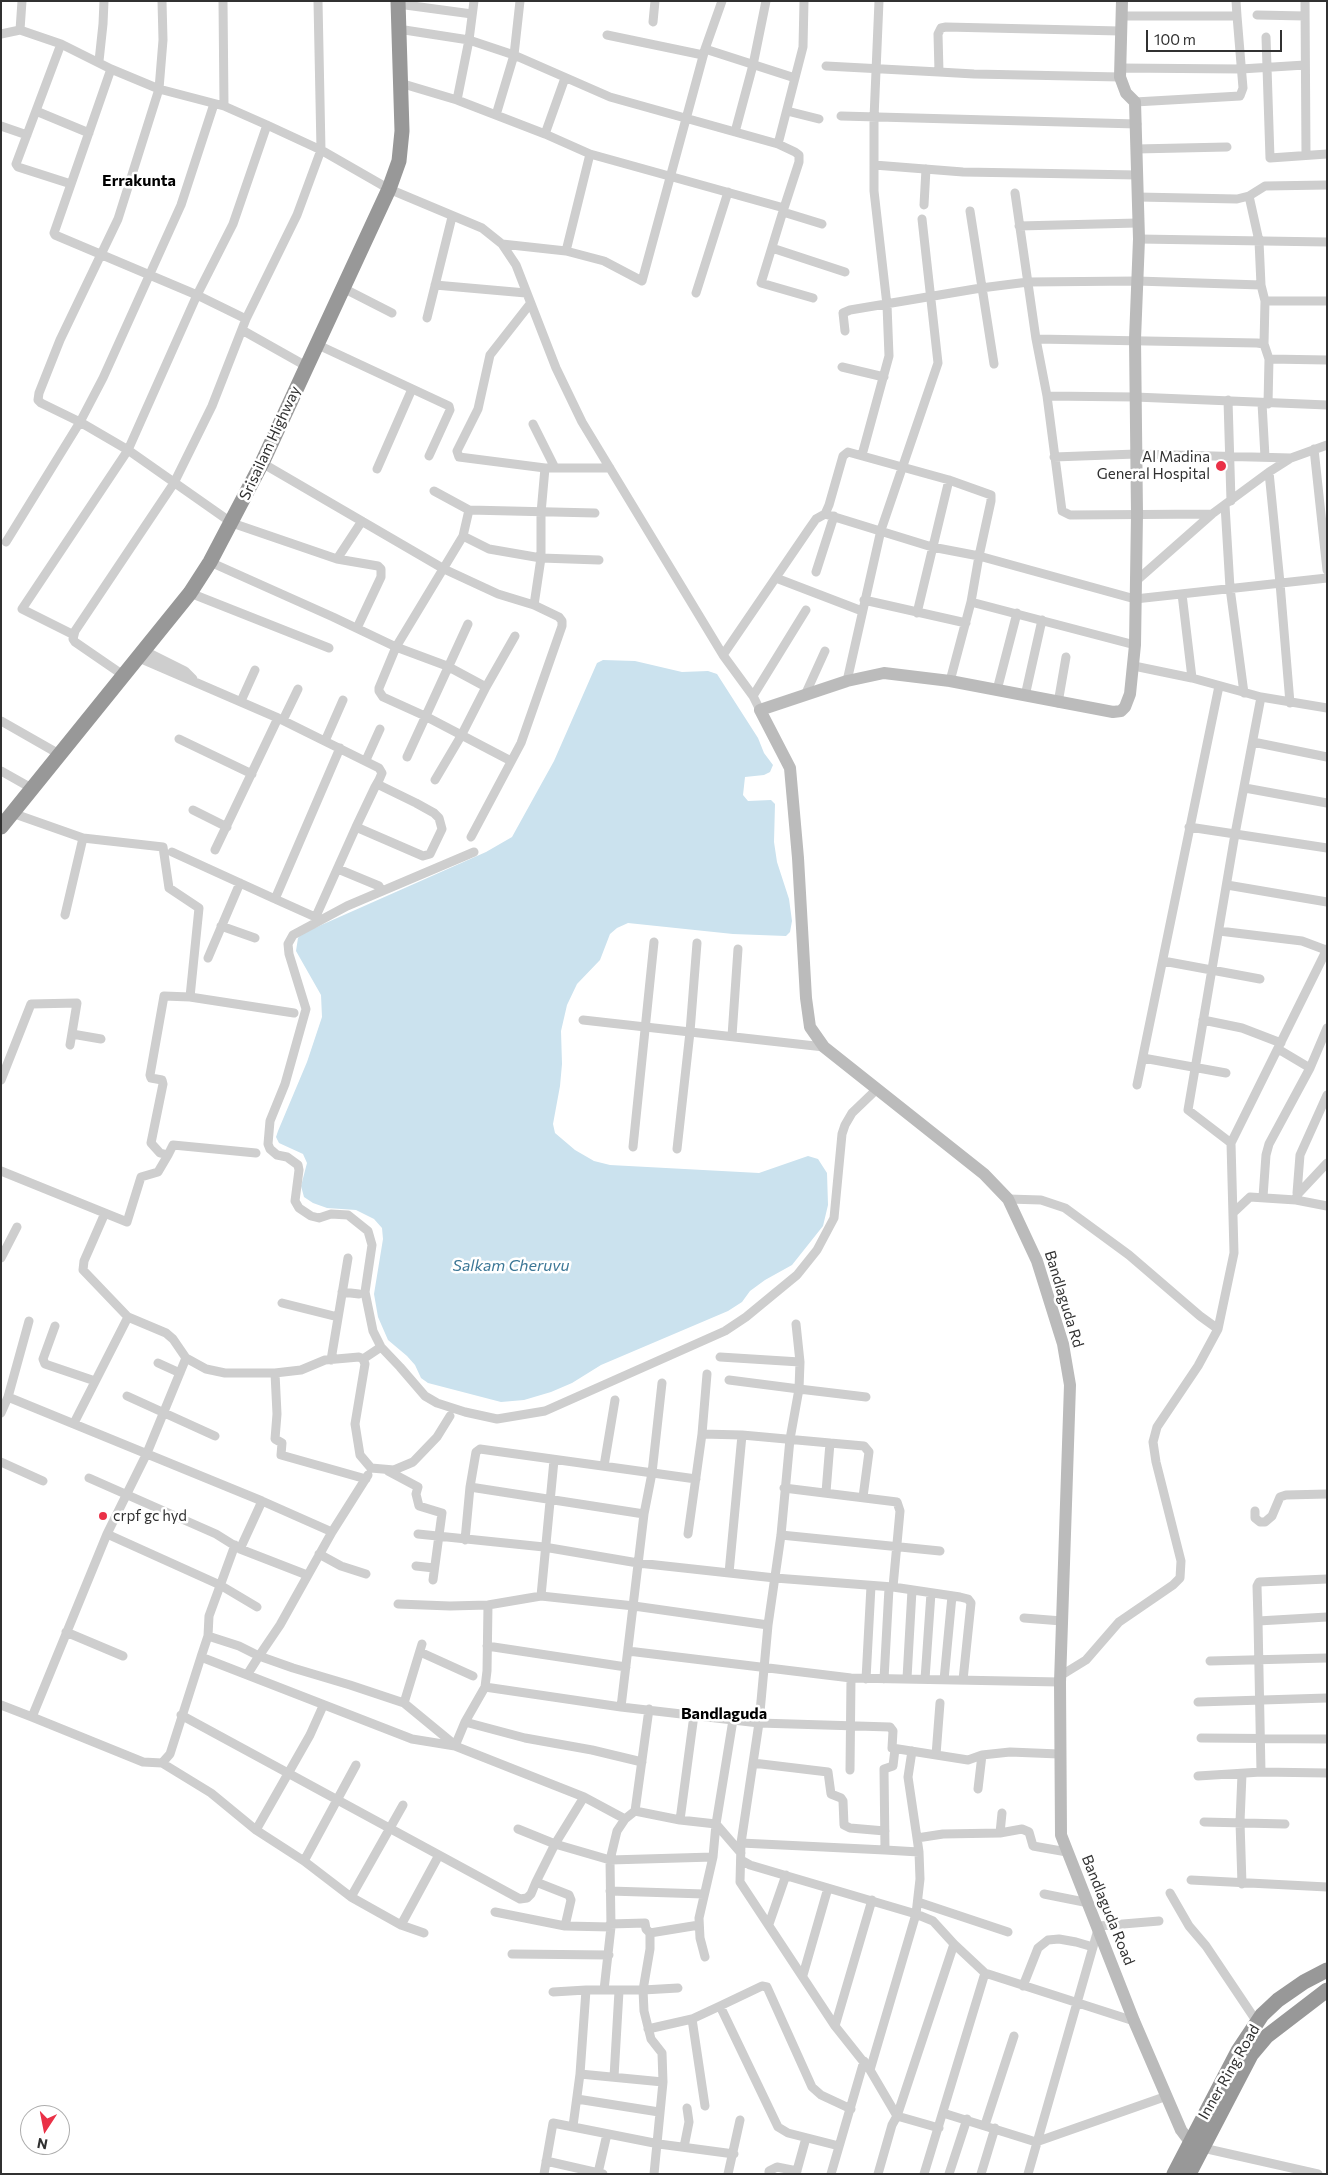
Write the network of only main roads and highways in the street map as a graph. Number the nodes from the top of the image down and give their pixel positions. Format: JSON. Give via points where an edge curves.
{"nodes":[{"id":1,"x":398,"y":3,"type":"edge"},
{"id":2,"x":1,"y":827,"type":"edge"},
{"id":3,"x":1327,"y":1970,"type":"edge"},
{"id":4,"x":1327,"y":1990,"type":"edge"},
{"id":5,"x":1196,"y":2145,"type":"junction"},
{"id":6,"x":1174,"y":2174,"type":"edge"},
{"id":7,"x":1189,"y":2174,"type":"edge"}],
"edges":[{"from":1,"to":2,"type":"highway","name":"Srisailam Highway","via":[[402,131],[399,161],[262,463],[232,523],[190,593]]},
{"from":3,"to":5,"type":"highway","name":"Inner Ring Road","via":[[1278,2000],[1257,2022],[1238,2051]]},
{"from":4,"to":5,"type":"highway","name":"Inner Ring Road","via":[[1261,2042]]},
{"from":5,"to":6,"type":"highway","name":"Inner Ring Road"},
{"from":5,"to":7,"type":"highway","name":"Inner Ring Road"}]}
